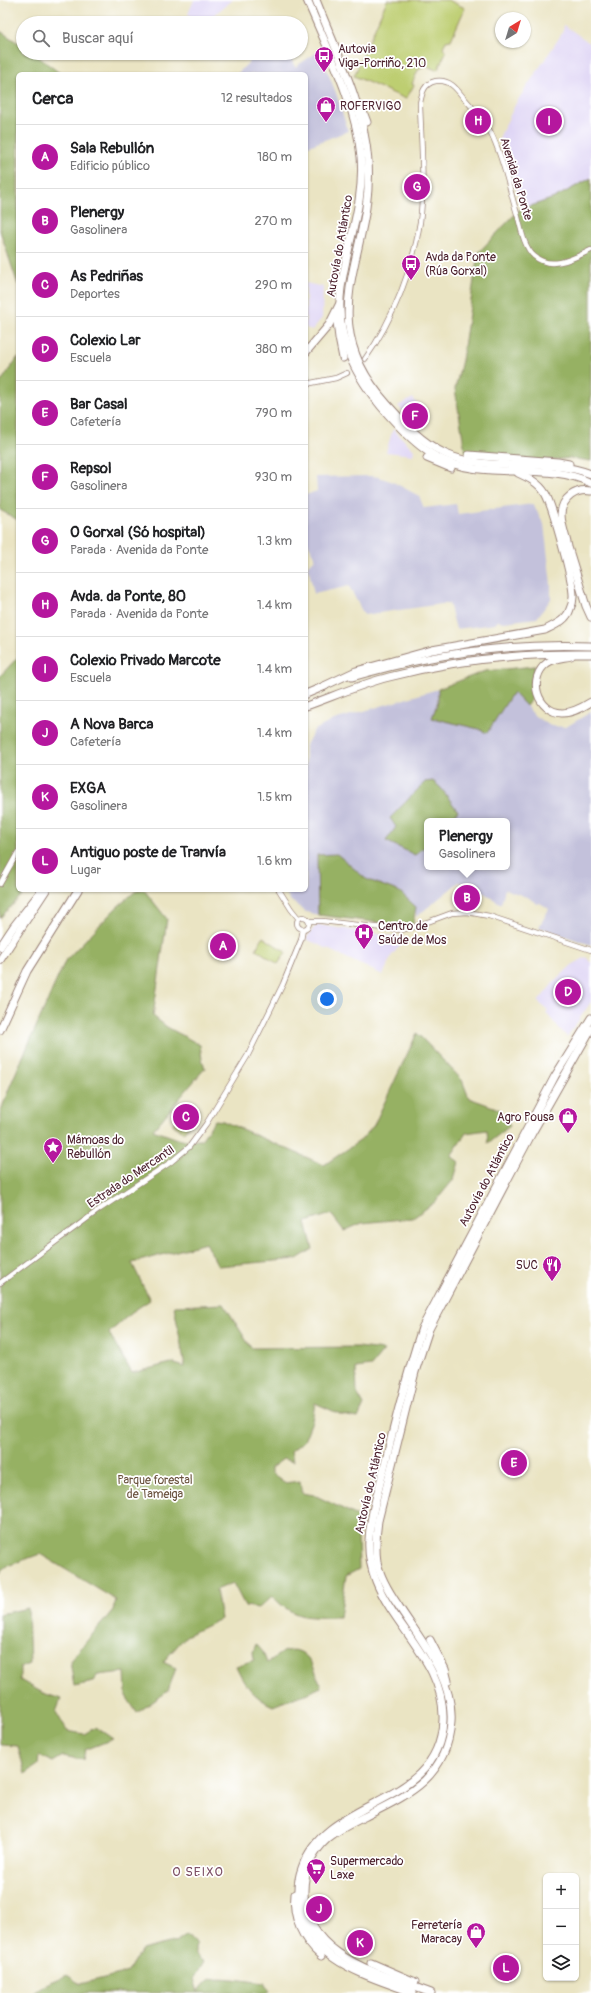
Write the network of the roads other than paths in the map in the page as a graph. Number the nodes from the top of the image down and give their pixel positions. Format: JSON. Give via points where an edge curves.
{"nodes":[{"id":1,"x":308,"y":0,"type":"edge"},
{"id":2,"x":316,"y":0,"type":"edge"},
{"id":3,"x":351,"y":88,"type":"junction"},
{"id":4,"x":367,"y":122,"type":"dead end"},
{"id":5,"x":591,"y":250,"type":"edge"},
{"id":6,"x":340,"y":303,"type":"junction"},
{"id":7,"x":336,"y":313,"type":"junction"},
{"id":8,"x":308,"y":350,"type":"edge"},
{"id":9,"x":343,"y":358,"type":"dead end"},
{"id":10,"x":365,"y":359,"type":"dead end"},
{"id":11,"x":347,"y":373,"type":"dead end"},
{"id":12,"x":308,"y":382,"type":"edge"},
{"id":13,"x":469,"y":456,"type":"dead end"},
{"id":14,"x":427,"y":458,"type":"dead end"},
{"id":15,"x":482,"y":470,"type":"junction"},
{"id":16,"x":516,"y":472,"type":"junction"},
{"id":17,"x":590,"y":474,"type":"edge"},
{"id":18,"x":591,"y":484,"type":"edge"},
{"id":19,"x":591,"y":491,"type":"edge"},
{"id":20,"x":591,"y":616,"type":"edge"},
{"id":21,"x":591,"y":646,"type":"edge"},
{"id":22,"x":577,"y":654,"type":"junction"},
{"id":23,"x":591,"y":654,"type":"edge"},
{"id":24,"x":322,"y":686,"type":"junction"},
{"id":25,"x":308,"y":693,"type":"edge"},
{"id":26,"x":591,"y":702,"type":"edge"},
{"id":27,"x":308,"y":705,"type":"edge"},
{"id":28,"x":16,"y":856,"type":"edge"},
{"id":29,"x":0,"y":884,"type":"edge"},
{"id":30,"x":40,"y":892,"type":"edge"},
{"id":31,"x":45,"y":892,"type":"edge"},
{"id":32,"x":77,"y":892,"type":"edge"},
{"id":33,"x":280,"y":892,"type":"edge"},
{"id":34,"x":299,"y":919,"type":"junction"},
{"id":35,"x":309,"y":921,"type":"junction"},
{"id":36,"x":303,"y":929,"type":"junction"},
{"id":37,"x":0,"y":947,"type":"edge"},
{"id":38,"x":591,"y":950,"type":"edge"},
{"id":39,"x":0,"y":960,"type":"edge"},
{"id":40,"x":591,"y":1018,"type":"edge"},
{"id":41,"x":3,"y":1022,"type":"junction"},
{"id":42,"x":591,"y":1029,"type":"edge"},
{"id":43,"x":0,"y":1030,"type":"edge"},
{"id":44,"x":0,"y":1034,"type":"edge"},
{"id":45,"x":0,"y":1283,"type":"edge"},
{"id":46,"x":418,"y":1349,"type":"junction"},
{"id":47,"x":412,"y":1371,"type":"junction"},
{"id":48,"x":385,"y":1446,"type":"dead end"},
{"id":49,"x":386,"y":1462,"type":"junction"},
{"id":50,"x":379,"y":1487,"type":"junction"},
{"id":51,"x":367,"y":1520,"type":"dead end"},
{"id":52,"x":430,"y":1640,"type":"dead end"},
{"id":53,"x":451,"y":1721,"type":"junction"},
{"id":54,"x":299,"y":1876,"type":"junction"},
{"id":55,"x":321,"y":1956,"type":"dead end"},
{"id":56,"x":366,"y":1968,"type":"junction"},
{"id":57,"x":386,"y":1976,"type":"junction"},
{"id":58,"x":413,"y":1993,"type":"edge"},
{"id":59,"x":432,"y":1993,"type":"edge"}],
"edges":[{"from":1,"to":6,"type":"highway","name":"Autovía do Atlántico","via":[[352,112],[361,157],[360,198]]},
{"from":2,"to":3,"type":"highway","name":"Autovía do Atlántico"},
{"from":3,"to":4,"type":"highway"},
{"from":3,"to":17,"type":"highway","name":"Autovía do Atlántico","via":[[365,135],[368,174],[367,201],[349,290],[348,316],[352,342],[365,375],[380,396],[412,430],[428,444],[447,454],[478,462],[550,466]]},
{"from":5,"to":10,"type":"street","name":"Avenida da Ponte","via":[[565,262],[550,262],[534,256],[523,235],[491,133],[454,86],[441,80],[433,82],[426,86],[420,103],[421,211],[416,239],[395,306]]},
{"from":6,"to":7,"type":"highway"},
{"from":6,"to":15,"type":"highway","name":"Autovía do Atlántico","via":[[346,344],[352,364],[378,404],[403,431],[426,450],[454,464]]},
{"from":7,"to":8,"type":"highway","via":[[325,331]]},
{"from":7,"to":9,"type":"highway"},
{"from":11,"to":12,"type":"street","via":[[336,378]]},
{"from":13,"to":17,"type":"highway","via":[[558,462],[580,468]]},
{"from":14,"to":15,"type":"highway","via":[[461,470]]},
{"from":15,"to":16,"type":"highway","name":"Autovía do Atlántico"},
{"from":16,"to":18,"type":"highway","name":"Autovía do Atlántico","via":[[562,475]]},
{"from":16,"to":24,"type":"highway","via":[[541,487],[549,501],[572,582],[573,596],[565,618],[545,630],[432,650],[356,671]]},
{"from":19,"to":20,"type":"highway","via":[[571,494],[564,502],[561,514]]},
{"from":21,"to":24,"type":"highway","via":[[546,645],[470,652],[391,666]]},
{"from":22,"to":23,"type":"highway"},
{"from":22,"to":26,"type":"highway","via":[[547,663],[539,672],[536,683],[537,696],[551,710],[562,713]]},
{"from":22,"to":27,"type":"highway","via":[[493,657],[436,666],[388,677]]},
{"from":24,"to":25,"type":"highway"},
{"from":28,"to":29,"type":"street"},
{"from":30,"to":37,"type":"highway"},
{"from":31,"to":39,"type":"highway"},
{"from":32,"to":41,"type":"highway","via":[[26,971]]},
{"from":33,"to":34,"type":"street"},
{"from":34,"to":35,"type":"street","via":[[304,917]]},
{"from":34,"to":36,"type":"street","via":[[297,924]]},
{"from":35,"to":36,"type":"street","via":[[308,927]]},
{"from":35,"to":38,"type":"street","via":[[401,930],[452,913],[467,912],[489,916]]},
{"from":36,"to":45,"type":"street","name":"Estrada do Mercantil","via":[[297,950],[255,1042],[188,1148]]},
{"from":40,"to":46,"type":"highway","name":"Autovía do Atlántico","via":[[555,1076],[434,1304]]},
{"from":41,"to":43,"type":"highway"},
{"from":41,"to":44,"type":"highway"},
{"from":42,"to":46,"type":"highway","name":"Autovía do Atlántico","via":[[567,1069]]},
{"from":46,"to":47,"type":"highway","name":"Autovía do Atlántico"},
{"from":47,"to":49,"type":"highway","name":"Autovía do Atlántico"},
{"from":47,"to":53,"type":"highway","name":"Autovía do Atlántico","via":[[378,1521],[377,1562],[390,1593],[443,1677],[450,1704]]},
{"from":48,"to":49,"type":"highway"},
{"from":49,"to":50,"type":"highway","name":"Autovía do Atlántico"},
{"from":50,"to":51,"type":"highway"},
{"from":50,"to":54,"type":"highway","name":"Autovía do Atlántico","via":[[370,1529],[369,1556],[372,1570],[383,1594],[433,1673],[443,1705],[442,1733],[430,1762],[417,1778],[329,1829],[316,1842]]},
{"from":52,"to":53,"type":"highway","via":[[445,1669],[452,1692]]},
{"from":53,"to":56,"type":"highway","name":"Autovía do Atlántico","via":[[447,1742],[431,1775],[403,1797],[344,1827],[329,1838],[314,1855],[307,1870],[304,1896],[315,1931],[333,1950]]},
{"from":54,"to":55,"type":"highway","via":[[295,1890],[296,1919],[303,1934]]},
{"from":54,"to":56,"type":"highway","name":"Autovía do Atlántico","via":[[298,1898],[310,1936],[334,1959]]},
{"from":56,"to":57,"type":"highway","name":"Autovía do Atlántico"},
{"from":56,"to":57,"type":"highway"},
{"from":57,"to":58,"type":"highway","name":"Autovía do Atlántico"},
{"from":57,"to":59,"type":"highway","name":"Autovía do Atlántico"}]}
